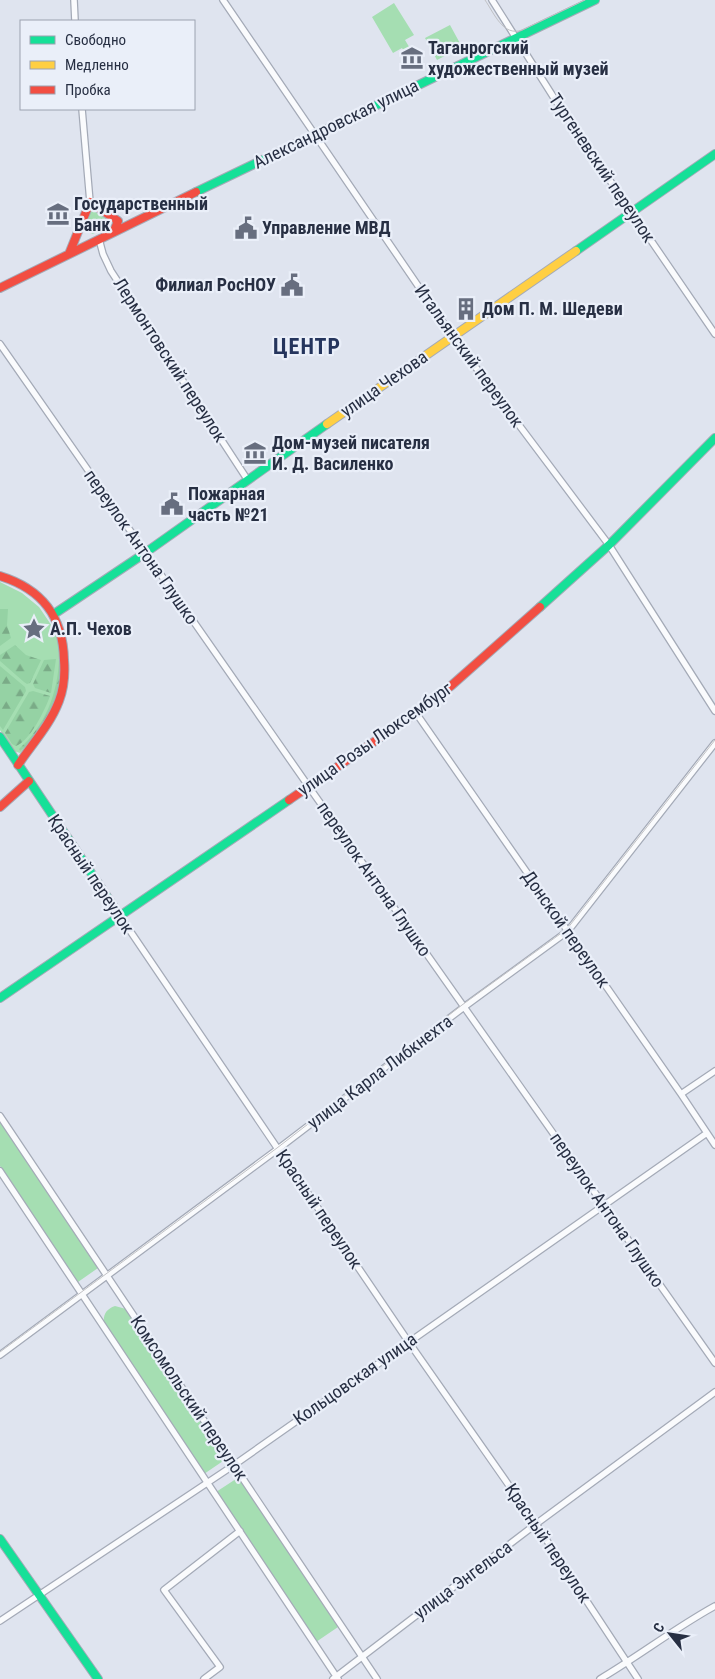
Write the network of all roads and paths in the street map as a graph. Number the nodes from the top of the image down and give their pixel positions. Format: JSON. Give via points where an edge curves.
{"nodes":[{"id":1,"x":74,"y":0,"type":"edge"},
{"id":2,"x":223,"y":0,"type":"edge"},
{"id":3,"x":492,"y":0,"type":"edge"},
{"id":4,"x":595,"y":0,"type":"edge"},
{"id":5,"x":75,"y":20,"type":"edge"},
{"id":6,"x":516,"y":37,"type":"junction"},
{"id":7,"x":82,"y":110,"type":"edge"},
{"id":8,"x":315,"y":134,"type":"junction"},
{"id":9,"x":715,"y":154,"type":"edge"},
{"id":10,"x":90,"y":202,"type":"junction"},
{"id":11,"x":632,"y":212,"type":"junction"},
{"id":12,"x":114,"y":218,"type":"junction"},
{"id":13,"x":131,"y":223,"type":"junction"},
{"id":14,"x":79,"y":231,"type":"junction"},
{"id":15,"x":114,"y":231,"type":"junction"},
{"id":16,"x":95,"y":240,"type":"junction"},
{"id":17,"x":69,"y":254,"type":"junction"},
{"id":18,"x":0,"y":288,"type":"edge"},
{"id":19,"x":715,"y":334,"type":"edge"},
{"id":20,"x":453,"y":336,"type":"junction"},
{"id":21,"x":0,"y":344,"type":"edge"},
{"id":22,"x":715,"y":438,"type":"edge"},
{"id":23,"x":247,"y":479,"type":"junction"},
{"id":24,"x":609,"y":545,"type":"junction"},
{"id":25,"x":145,"y":553,"type":"junction"},
{"id":26,"x":0,"y":576,"type":"edge"},
{"id":27,"x":54,"y":614,"type":"junction"},
{"id":28,"x":715,"y":711,"type":"edge"},
{"id":29,"x":416,"y":713,"type":"junction"},
{"id":30,"x":0,"y":738,"type":"edge"},
{"id":31,"x":715,"y":743,"type":"edge"},
{"id":32,"x":18,"y":764,"type":"junction"},
{"id":33,"x":28,"y":781,"type":"junction"},
{"id":34,"x":309,"y":787,"type":"junction"},
{"id":35,"x":0,"y":807,"type":"edge"},
{"id":36,"x":120,"y":916,"type":"junction"},
{"id":37,"x":568,"y":931,"type":"junction"},
{"id":38,"x":0,"y":998,"type":"edge"},
{"id":39,"x":464,"y":1007,"type":"junction"},
{"id":40,"x":715,"y":1071,"type":"edge"},
{"id":41,"x":681,"y":1094,"type":"junction"},
{"id":42,"x":0,"y":1116,"type":"edge"},
{"id":43,"x":707,"y":1133,"type":"junction"},
{"id":44,"x":715,"y":1145,"type":"edge"},
{"id":45,"x":278,"y":1149,"type":"junction"},
{"id":46,"x":0,"y":1171,"type":"edge"},
{"id":47,"x":603,"y":1206,"type":"junction"},
{"id":48,"x":107,"y":1276,"type":"junction"},
{"id":49,"x":82,"y":1294,"type":"junction"},
{"id":50,"x":408,"y":1341,"type":"junction"},
{"id":51,"x":0,"y":1355,"type":"edge"},
{"id":52,"x":715,"y":1363,"type":"edge"},
{"id":53,"x":715,"y":1392,"type":"edge"},
{"id":54,"x":234,"y":1464,"type":"junction"},
{"id":55,"x":207,"y":1481,"type":"junction"},
{"id":56,"x":536,"y":1524,"type":"junction"},
{"id":57,"x":240,"y":1532,"type":"junction"},
{"id":58,"x":0,"y":1540,"type":"edge"},
{"id":59,"x":39,"y":1595,"type":"junction"},
{"id":60,"x":715,"y":1606,"type":"edge"},
{"id":61,"x":0,"y":1621,"type":"edge"},
{"id":62,"x":362,"y":1657,"type":"junction"},
{"id":63,"x":628,"y":1663,"type":"junction"},
{"id":64,"x":336,"y":1678,"type":"edge"},
{"id":65,"x":98,"y":1679,"type":"edge"},
{"id":66,"x":204,"y":1679,"type":"edge"},
{"id":67,"x":377,"y":1679,"type":"edge"},
{"id":68,"x":600,"y":1679,"type":"edge"},
{"id":69,"x":638,"y":1679,"type":"edge"}],
"edges":[{"from":1,"to":5,"type":"street"},
{"from":2,"to":8,"type":"street","name":"Итальянский переулок"},
{"from":3,"to":6,"type":"street","name":"Тургеневский переулок"},
{"from":4,"to":6,"type":"street","name":"Александровская улица"},
{"from":6,"to":8,"type":"street","name":"Александровская улица"},
{"from":6,"to":11,"type":"street","name":"Тургеневский переулок"},
{"from":7,"to":10,"type":"street"},
{"from":8,"to":13,"type":"street","name":"Александровская улица"},
{"from":8,"to":20,"type":"street","name":"Итальянский переулок"},
{"from":9,"to":11,"type":"street","name":"улица Чехова"},
{"from":10,"to":12,"type":"street"},
{"from":10,"to":14,"type":"street"},
{"from":11,"to":19,"type":"street","name":"Тургеневский переулок"},
{"from":11,"to":20,"type":"street","name":"улица Чехова"},
{"from":12,"to":13,"type":"street"},
{"from":12,"to":15,"type":"street","via":[[118,224]]},
{"from":13,"to":15,"type":"street","name":"Александровская улица"},
{"from":14,"to":16,"type":"street","via":[[83,240]]},
{"from":14,"to":17,"type":"street"},
{"from":15,"to":16,"type":"street","name":"Александровская улица"},
{"from":16,"to":17,"type":"street"},
{"from":16,"to":23,"type":"street","name":"Лермонтовский переулок","via":[[111,271]]},
{"from":17,"to":18,"type":"street"},
{"from":20,"to":23,"type":"street","name":"улица Чехова"},
{"from":20,"to":24,"type":"street","name":"Итальянский переулок"},
{"from":21,"to":25,"type":"street","name":"переулок Антона Глушко"},
{"from":22,"to":24,"type":"street","name":"улица Розы Люксембург"},
{"from":23,"to":25,"type":"street","name":"улица Чехова"},
{"from":24,"to":28,"type":"street","name":"Итальянский переулок"},
{"from":24,"to":29,"type":"street","name":"улица Розы Люксембург","via":[[452,685]]},
{"from":25,"to":27,"type":"street","name":"улица Чехова"},
{"from":25,"to":34,"type":"street","name":"переулок Антона Глушко"},
{"from":26,"to":27,"type":"street","via":[[34,593]]},
{"from":27,"to":32,"type":"street","via":[[64,656],[63,686],[43,731]]},
{"from":29,"to":34,"type":"street","name":"улица Розы Люксембург"},
{"from":29,"to":37,"type":"street","name":"Донской переулок"},
{"from":30,"to":32,"type":"street","name":"Красный переулок"},
{"from":31,"to":37,"type":"street","name":"улица Карла Либкнехта"},
{"from":32,"to":33,"type":"street","name":"Красный переулок"},
{"from":33,"to":35,"type":"street"},
{"from":33,"to":36,"type":"street","name":"Красный переулок"},
{"from":34,"to":36,"type":"street","name":"улица Розы Люксембург"},
{"from":34,"to":39,"type":"street","name":"переулок Антона Глушко"},
{"from":36,"to":38,"type":"street","name":"улица Розы Люксембург"},
{"from":36,"to":45,"type":"street","name":"Красный переулок"},
{"from":37,"to":39,"type":"street","name":"улица Карла Либкнехта"},
{"from":37,"to":41,"type":"street","name":"Донской переулок"},
{"from":39,"to":45,"type":"street","name":"улица Карла Либкнехта"},
{"from":39,"to":47,"type":"street","name":"переулок Антона Глушко"},
{"from":40,"to":41,"type":"street"},
{"from":41,"to":43,"type":"street","name":"Донской переулок"},
{"from":42,"to":48,"type":"street","name":"Комсомольский переулок"},
{"from":43,"to":44,"type":"street","name":"Донской переулок"},
{"from":43,"to":47,"type":"street","name":"Кольцовская улица"},
{"from":45,"to":48,"type":"street","name":"улица Карла Либкнехта"},
{"from":45,"to":50,"type":"street","name":"Красный переулок"},
{"from":46,"to":49,"type":"street","name":"Комсомольский переулок"},
{"from":47,"to":50,"type":"street","name":"Кольцовская улица"},
{"from":47,"to":52,"type":"street","name":"переулок Антона Глушко"},
{"from":48,"to":49,"type":"street","name":"улица Карла Либкнехта"},
{"from":48,"to":54,"type":"street","name":"Комсомольский переулок"},
{"from":49,"to":51,"type":"street","name":"улица Карла Либкнехта"},
{"from":49,"to":55,"type":"street","name":"Комсомольский переулок"},
{"from":50,"to":54,"type":"street","name":"Кольцовская улица"},
{"from":50,"to":56,"type":"street","name":"Красный переулок"},
{"from":53,"to":56,"type":"street","name":"улица Энгельса"},
{"from":54,"to":55,"type":"street","name":"Кольцовская улица"},
{"from":54,"to":62,"type":"street","name":"Комсомольский переулок"},
{"from":55,"to":57,"type":"street","name":"Комсомольский переулок"},
{"from":55,"to":59,"type":"street","name":"Кольцовская улица"},
{"from":56,"to":62,"type":"street","name":"улица Энгельса"},
{"from":56,"to":63,"type":"street","name":"Красный переулок"},
{"from":57,"to":64,"type":"street","name":"Комсомольский переулок"},
{"from":57,"to":66,"type":"street","via":[[164,1590],[220,1667]]},
{"from":58,"to":59,"type":"street"},
{"from":59,"to":61,"type":"street","name":"Кольцовская улица"},
{"from":59,"to":65,"type":"street"},
{"from":60,"to":63,"type":"street","via":[[686,1622]]},
{"from":62,"to":64,"type":"street","name":"улица Энгельса"},
{"from":62,"to":67,"type":"street","name":"Комсомольский переулок"},
{"from":63,"to":68,"type":"street"},
{"from":63,"to":69,"type":"street","name":"Красный переулок"}]}
